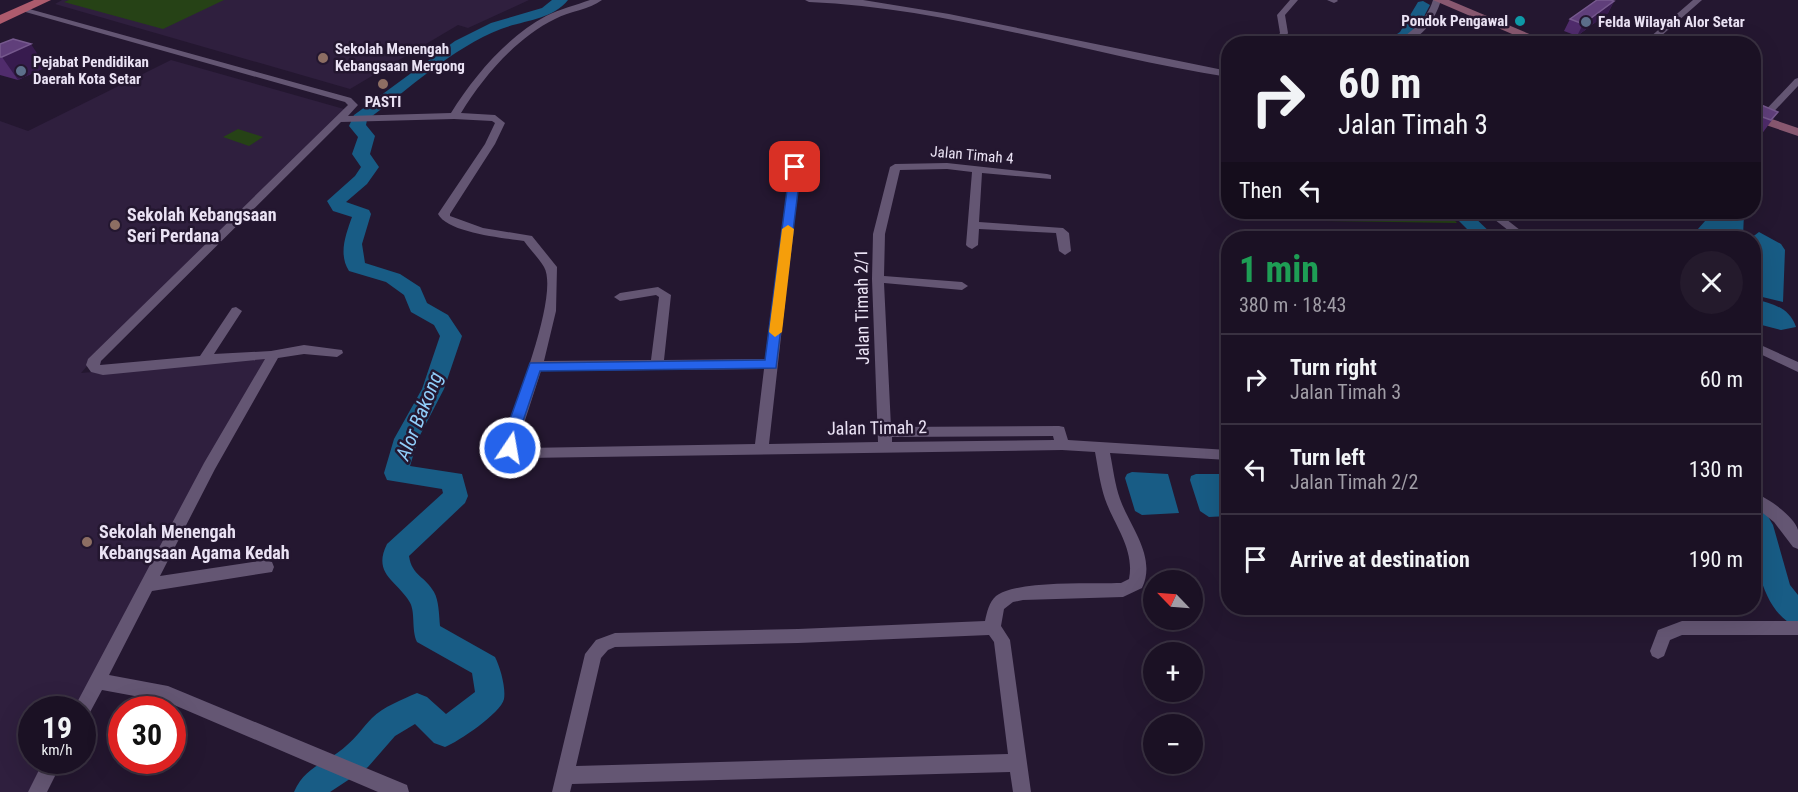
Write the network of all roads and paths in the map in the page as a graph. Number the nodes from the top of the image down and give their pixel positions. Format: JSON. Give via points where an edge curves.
{"nodes":[{"id":1,"x":45,"y":0,"type":"edge"},
{"id":2,"x":598,"y":0,"type":"edge"},
{"id":3,"x":809,"y":0,"type":"edge"},
{"id":4,"x":1294,"y":0,"type":"edge"},
{"id":5,"x":1438,"y":0,"type":"edge"},
{"id":6,"x":1678,"y":0,"type":"edge"},
{"id":7,"x":1695,"y":3,"type":"edge"},
{"id":8,"x":25,"y":4,"type":"edge"},
{"id":9,"x":0,"y":11,"type":"edge"},
{"id":10,"x":0,"y":20,"type":"edge"},
{"id":11,"x":1282,"y":36,"type":"edge"},
{"id":12,"x":1411,"y":36,"type":"edge"},
{"id":13,"x":1527,"y":36,"type":"edge"},
{"id":14,"x":1656,"y":36,"type":"edge"},
{"id":15,"x":1221,"y":73,"type":"edge"},
{"id":16,"x":1798,"y":81,"type":"edge"},
{"id":17,"x":1761,"y":115,"type":"edge"},
{"id":18,"x":454,"y":116,"type":"junction"},
{"id":19,"x":345,"y":119,"type":"junction"},
{"id":20,"x":1761,"y":120,"type":"edge"},
{"id":21,"x":1798,"y":132,"type":"edge"},
{"id":22,"x":795,"y":167,"type":"dead end"},
{"id":23,"x":895,"y":167,"type":"joint"},
{"id":24,"x":977,"y":170,"type":"junction"},
{"id":25,"x":1047,"y":177,"type":"dead end"},
{"id":26,"x":1500,"y":219,"type":"edge"},
{"id":27,"x":974,"y":225,"type":"junction"},
{"id":28,"x":1515,"y":231,"type":"edge"},
{"id":29,"x":972,"y":245,"type":"dead end"},
{"id":30,"x":1065,"y":250,"type":"dead end"},
{"id":31,"x":878,"y":279,"type":"junction"},
{"id":32,"x":962,"y":286,"type":"dead end"},
{"id":33,"x":620,"y":297,"type":"dead end"},
{"id":34,"x":236,"y":311,"type":"dead end"},
{"id":35,"x":1761,"y":349,"type":"edge"},
{"id":36,"x":337,"y":353,"type":"dead end"},
{"id":37,"x":271,"y":355,"type":"junction"},
{"id":38,"x":204,"y":360,"type":"junction"},
{"id":39,"x":771,"y":364,"type":"junction"},
{"id":40,"x":657,"y":365,"type":"junction"},
{"id":41,"x":535,"y":366,"type":"junction"},
{"id":42,"x":1798,"y":367,"type":"edge"},
{"id":43,"x":885,"y":432,"type":"junction"},
{"id":44,"x":1062,"y":445,"type":"junction"},
{"id":45,"x":1101,"y":447,"type":"junction"},
{"id":46,"x":885,"y":448,"type":"junction"},
{"id":47,"x":761,"y":449,"type":"junction"},
{"id":48,"x":1221,"y":455,"type":"edge"},
{"id":49,"x":1761,"y":504,"type":"edge"},
{"id":50,"x":1798,"y":543,"type":"edge"},
{"id":51,"x":266,"y":567,"type":"dead end"},
{"id":52,"x":147,"y":585,"type":"junction"},
{"id":53,"x":993,"y":628,"type":"junction"},
{"id":54,"x":1797,"y":628,"type":"edge"},
{"id":55,"x":1658,"y":651,"type":"dead end"},
{"id":56,"x":98,"y":681,"type":"junction"},
{"id":57,"x":90,"y":696,"type":"edge"},
{"id":58,"x":1018,"y":763,"type":"junction"},
{"id":59,"x":47,"y":774,"type":"edge"},
{"id":60,"x":563,"y":783,"type":"edge"},
{"id":61,"x":37,"y":792,"type":"edge"},
{"id":62,"x":400,"y":792,"type":"edge"},
{"id":63,"x":1022,"y":792,"type":"edge"}],
"edges":[{"from":1,"to":8,"type":"main road"},
{"from":2,"to":18,"type":"street","via":[[546,20],[523,36],[477,83]]},
{"from":3,"to":15,"type":"street","via":[[861,2],[949,17]]},
{"from":4,"to":11,"type":"street","via":[[1281,15]]},
{"from":5,"to":12,"type":"street","via":[[1425,26]]},
{"from":5,"to":13,"type":"street"},
{"from":6,"to":7,"type":"street"},
{"from":7,"to":14,"type":"street"},
{"from":8,"to":9,"type":"main road"},
{"from":8,"to":10,"type":"main road"},
{"from":8,"to":19,"type":"street","via":[[352,102]]},
{"from":16,"to":17,"type":"street"},
{"from":18,"to":19,"type":"street"},
{"from":18,"to":41,"type":"street","via":[[495,118],[500,123],[444,214],[446,218],[480,231],[528,238],[551,267],[552,301]]},
{"from":19,"to":38,"type":"street","via":[[93,365],[103,370]]},
{"from":20,"to":21,"type":"street"},
{"from":22,"to":39,"type":"street"},
{"from":23,"to":24,"type":"street","name":"Jalan Timah 4"},
{"from":23,"to":31,"type":"street","name":"Jalan Timah 2/1","via":[[879,234]]},
{"from":24,"to":25,"type":"street","name":"Jalan Timah 4"},
{"from":24,"to":27,"type":"street"},
{"from":26,"to":28,"type":"street"},
{"from":27,"to":29,"type":"street"},
{"from":27,"to":30,"type":"street","via":[[1059,230]]},
{"from":31,"to":32,"type":"street"},
{"from":31,"to":43,"type":"street","name":"Jalan Timah 2/1"},
{"from":33,"to":40,"type":"street","via":[[658,291],[665,295]]},
{"from":34,"to":38,"type":"street"},
{"from":35,"to":42,"type":"street"},
{"from":36,"to":37,"type":"street","via":[[314,348]]},
{"from":37,"to":38,"type":"street"},
{"from":37,"to":52,"type":"street"},
{"from":39,"to":40,"type":"street"},
{"from":39,"to":47,"type":"street"},
{"from":40,"to":41,"type":"street"},
{"from":41,"to":47,"type":"street","name":"Jalan Timah 2","via":[[510,448],[525,453]]},
{"from":43,"to":44,"type":"street","via":[[1059,431]]},
{"from":43,"to":46,"type":"street","name":"Jalan Timah 2/1"},
{"from":44,"to":45,"type":"street","name":"Jalan Timah 2"},
{"from":44,"to":46,"type":"street","name":"Jalan Timah 2"},
{"from":45,"to":48,"type":"street","name":"Jalan Timah 2"},
{"from":45,"to":53,"type":"street","via":[[1112,498],[1134,547],[1139,574],[1136,583],[1123,590],[1010,596],[996,606]]},
{"from":46,"to":47,"type":"street","name":"Jalan Timah 2"},
{"from":49,"to":50,"type":"street","via":[[1776,514]]},
{"from":51,"to":52,"type":"street"},
{"from":52,"to":56,"type":"street"},
{"from":53,"to":58,"type":"street","via":[[1002,640]]},
{"from":53,"to":60,"type":"street","via":[[615,640],[593,654]]},
{"from":54,"to":55,"type":"street","via":[[1682,628],[1664,635]]},
{"from":56,"to":57,"type":"street"},
{"from":56,"to":62,"type":"street","via":[[168,694]]},
{"from":58,"to":60,"type":"street"},
{"from":58,"to":63,"type":"street"},
{"from":59,"to":61,"type":"street"}]}
